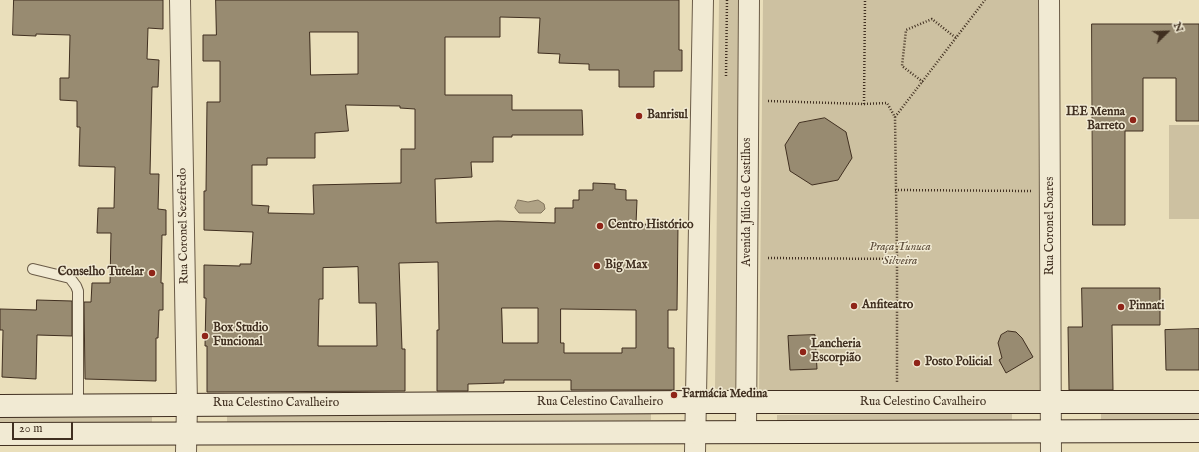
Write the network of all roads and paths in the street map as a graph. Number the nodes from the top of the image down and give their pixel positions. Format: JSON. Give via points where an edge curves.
{"nodes":[{"id":1,"x":180,"y":0,"type":"edge"},
{"id":2,"x":703,"y":0,"type":"edge"},
{"id":3,"x":749,"y":0,"type":"edge"},
{"id":4,"x":865,"y":0,"type":"edge"},
{"id":5,"x":984,"y":0,"type":"edge"},
{"id":6,"x":1049,"y":0,"type":"edge"},
{"id":7,"x":956,"y":38,"type":"junction"},
{"id":8,"x":923,"y":82,"type":"junction"},
{"id":9,"x":767,"y":101,"type":"dead end"},
{"id":10,"x":864,"y":104,"type":"junction"},
{"id":11,"x":895,"y":117,"type":"junction"},
{"id":12,"x":895,"y":190,"type":"junction"},
{"id":13,"x":1034,"y":191,"type":"dead end"},
{"id":14,"x":768,"y":258,"type":"dead end"},
{"id":15,"x":897,"y":259,"type":"junction"},
{"id":16,"x":33,"y":269,"type":"dead end"},
{"id":17,"x":897,"y":389,"type":"dead end"},
{"id":18,"x":695,"y":402,"type":"junction"},
{"id":19,"x":1199,"y":402,"type":"edge"},
{"id":20,"x":747,"y":403,"type":"junction"},
{"id":21,"x":1052,"y":403,"type":"junction"},
{"id":22,"x":187,"y":404,"type":"junction"},
{"id":23,"x":78,"y":405,"type":"junction"},
{"id":24,"x":0,"y":406,"type":"edge"},
{"id":25,"x":1199,"y":431,"type":"edge"},
{"id":26,"x":746,"y":432,"type":"junction"},
{"id":27,"x":0,"y":434,"type":"edge"},
{"id":28,"x":695,"y":442,"type":"edge"},
{"id":29,"x":1051,"y":442,"type":"edge"},
{"id":30,"x":186,"y":443,"type":"edge"}],
"edges":[{"from":1,"to":22,"type":"street","name":"Rua Coronel Sezefredo"},
{"from":2,"to":18,"type":"street"},
{"from":3,"to":20,"type":"street","name":"Avenida Júlio de Castilhos"},
{"from":4,"to":10,"type":"path"},
{"from":5,"to":7,"type":"path"},
{"from":6,"to":21,"type":"street","name":"Rua Coronel Soares"},
{"from":7,"to":8,"type":"path"},
{"from":7,"to":8,"type":"path","via":[[932,19],[906,30],[902,66]]},
{"from":8,"to":11,"type":"path"},
{"from":9,"to":10,"type":"path"},
{"from":10,"to":11,"type":"path","via":[[887,103]]},
{"from":11,"to":12,"type":"path"},
{"from":12,"to":13,"type":"path"},
{"from":12,"to":15,"type":"path"},
{"from":14,"to":15,"type":"path"},
{"from":15,"to":17,"type":"path"},
{"from":16,"to":23,"type":"lane","via":[[70,278],[78,291]]},
{"from":18,"to":20,"type":"main road","name":"Rua Celestino Cavalheiro"},
{"from":18,"to":22,"type":"main road","name":"Rua Celestino Cavalheiro"},
{"from":18,"to":28,"type":"street"},
{"from":19,"to":21,"type":"main road","name":"Rua Celestino Cavalheiro"},
{"from":20,"to":21,"type":"main road","name":"Rua Celestino Cavalheiro"},
{"from":20,"to":26,"type":"street","name":"Avenida Júlio de Castilhos"},
{"from":21,"to":29,"type":"street","name":"Rua Coronel Soares"},
{"from":22,"to":23,"type":"main road","name":"Rua Celestino Cavalheiro"},
{"from":22,"to":30,"type":"street","name":"Rua Coronel Sezefredo"},
{"from":23,"to":24,"type":"main road","name":"Rua Celestino Cavalheiro"},
{"from":25,"to":29,"type":"main road"},
{"from":26,"to":28,"type":"main road"},
{"from":26,"to":29,"type":"main road"},
{"from":27,"to":30,"type":"main road"},
{"from":28,"to":30,"type":"main road"}]}
